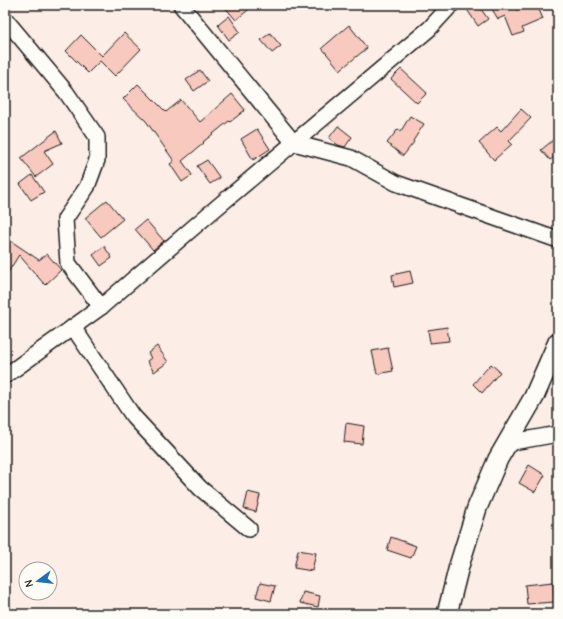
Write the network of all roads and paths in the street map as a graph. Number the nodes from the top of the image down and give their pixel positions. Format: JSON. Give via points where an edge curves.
{"nodes":[{"id":1,"x":181,"y":5,"type":"edge"},
{"id":2,"x":451,"y":5,"type":"edge"},
{"id":3,"x":5,"y":19,"type":"edge"},
{"id":4,"x":294,"y":143,"type":"junction"},
{"id":5,"x":558,"y":240,"type":"edge"},
{"id":6,"x":101,"y":307,"type":"junction"},
{"id":7,"x":73,"y":327,"type":"junction"},
{"id":8,"x":558,"y":342,"type":"edge"},
{"id":9,"x":5,"y":376,"type":"edge"},
{"id":10,"x":558,"y":434,"type":"edge"},
{"id":11,"x":507,"y":443,"type":"junction"},
{"id":12,"x":249,"y":529,"type":"dead end"},
{"id":13,"x":447,"y":614,"type":"edge"}],
"edges":[{"from":1,"to":4,"type":"street"},
{"from":2,"to":4,"type":"street","via":[[429,29]]},
{"from":3,"to":6,"type":"street","via":[[66,92],[97,137],[97,160],[87,187],[65,219],[68,263]]},
{"from":4,"to":5,"type":"street","via":[[351,158],[396,183]]},
{"from":4,"to":6,"type":"street"},
{"from":6,"to":7,"type":"street"},
{"from":7,"to":9,"type":"street"},
{"from":7,"to":12,"type":"street","via":[[133,416],[200,488]]},
{"from":8,"to":11,"type":"street","via":[[534,397]]},
{"from":10,"to":11,"type":"street"},
{"from":11,"to":13,"type":"street","via":[[477,508]]}]}
